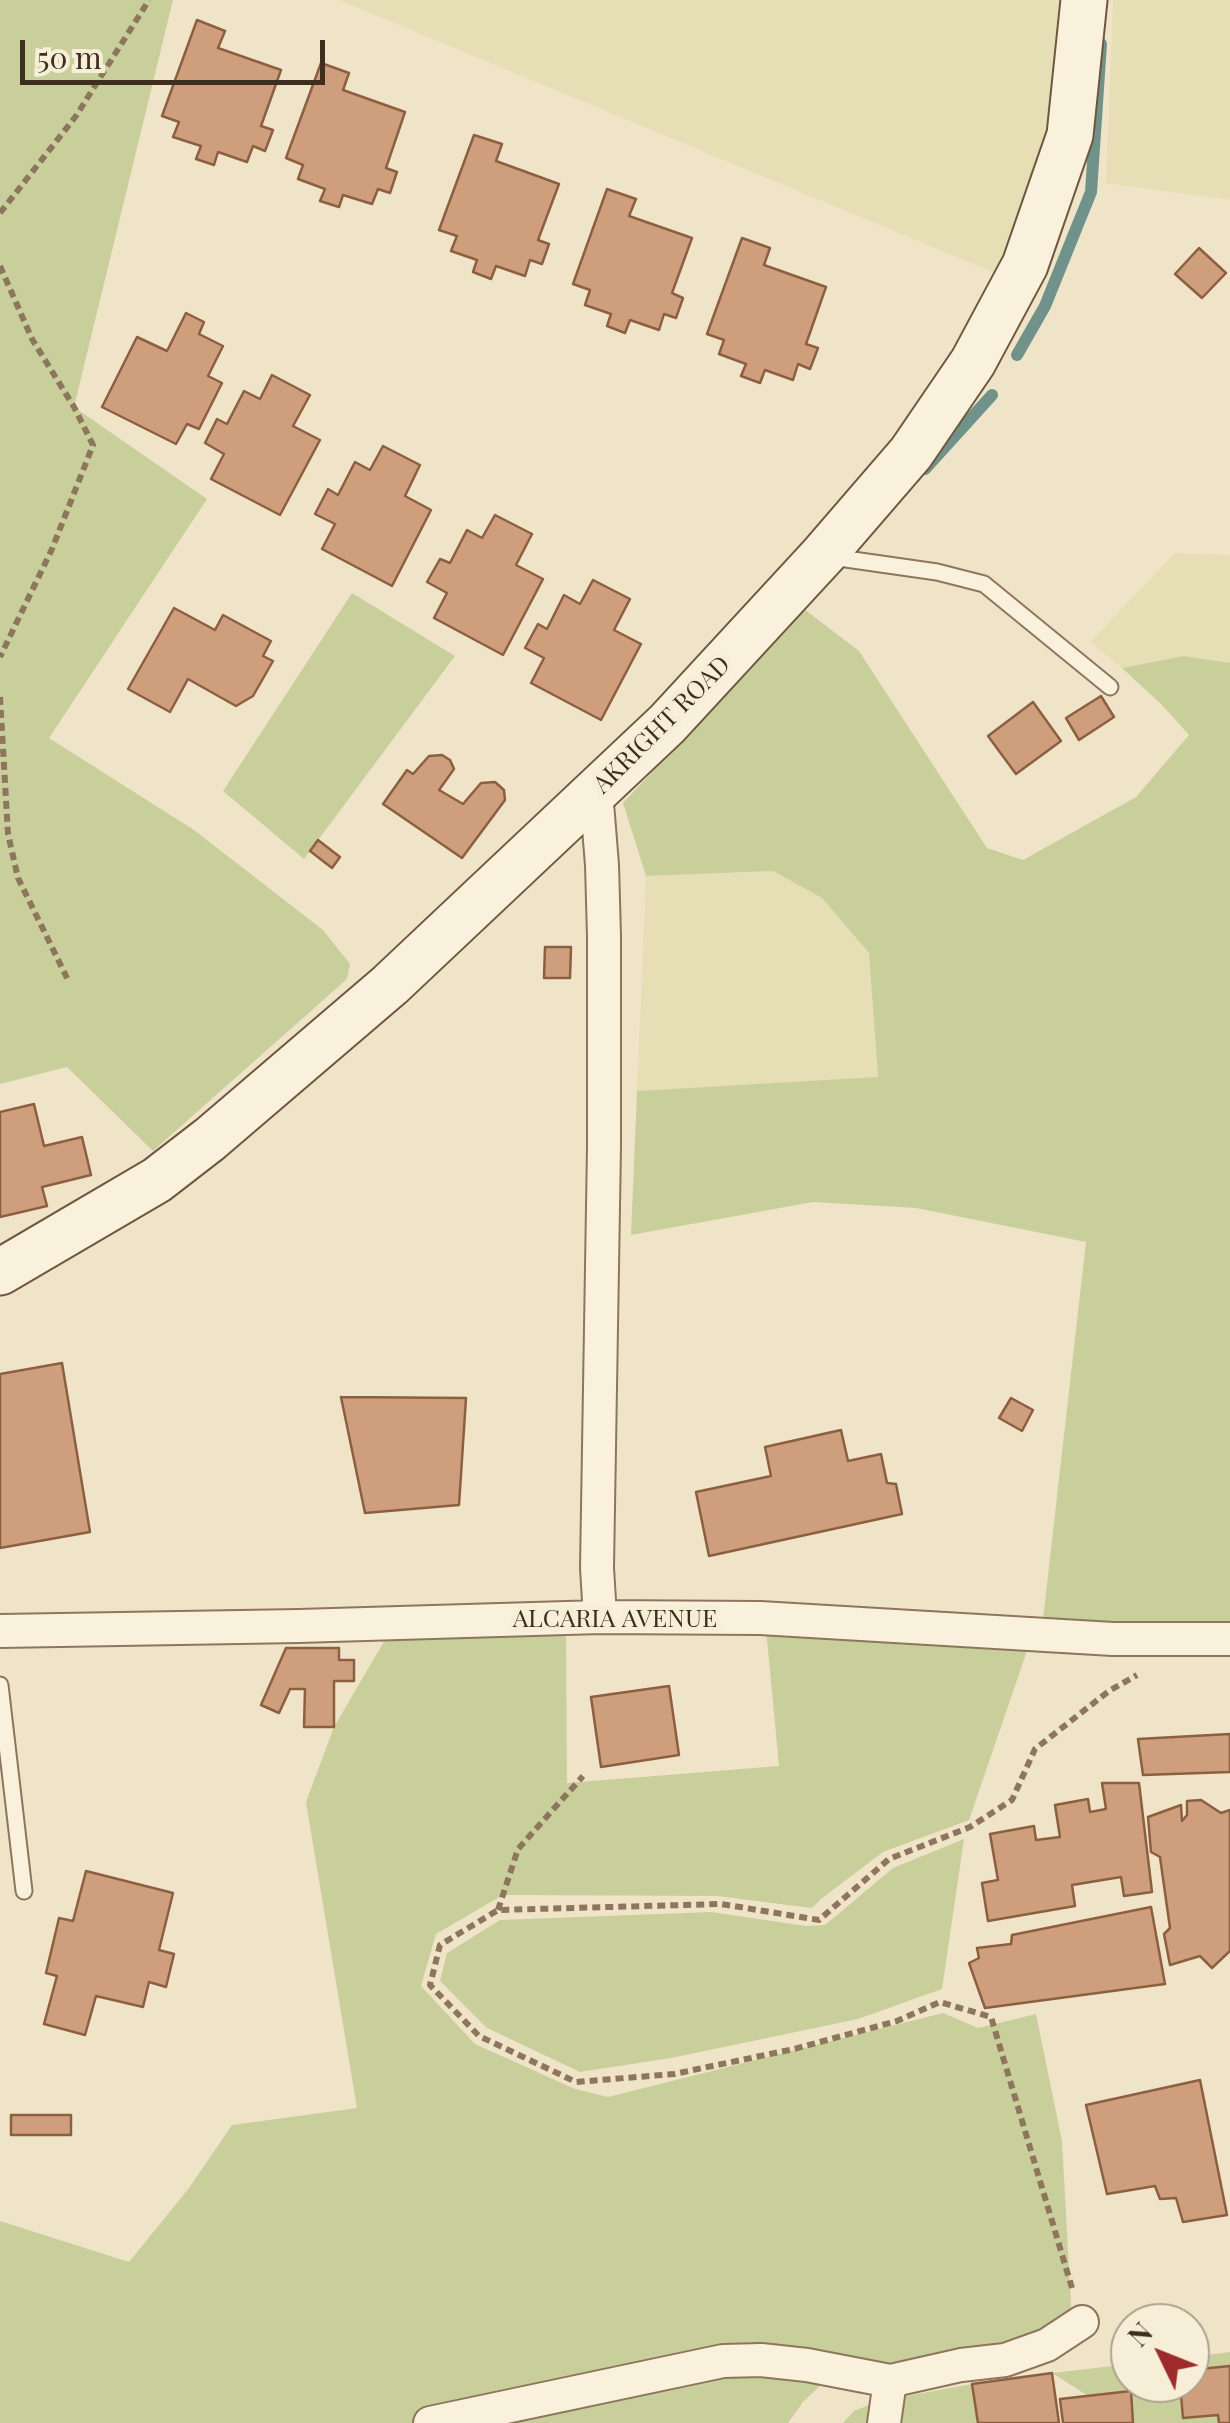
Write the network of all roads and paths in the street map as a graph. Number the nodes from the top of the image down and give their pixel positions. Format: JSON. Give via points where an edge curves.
{"nodes":[{"id":1,"x":148,"y":0,"type":"edge"},
{"id":2,"x":1084,"y":0,"type":"edge"},
{"id":3,"x":0,"y":214,"type":"edge"},
{"id":4,"x":0,"y":266,"type":"edge"},
{"id":5,"x":824,"y":555,"type":"junction"},
{"id":6,"x":0,"y":658,"type":"edge"},
{"id":7,"x":1110,"y":687,"type":"dead end"},
{"id":8,"x":0,"y":697,"type":"edge"},
{"id":9,"x":596,"y":791,"type":"junction"},
{"id":10,"x":69,"y":982,"type":"dead end"},
{"id":11,"x":0,"y":1272,"type":"edge"},
{"id":12,"x":600,"y":1617,"type":"junction"},
{"id":13,"x":0,"y":1631,"type":"edge"},
{"id":14,"x":1230,"y":1639,"type":"edge"},
{"id":15,"x":1140,"y":1674,"type":"dead end"},
{"id":16,"x":0,"y":1686,"type":"edge"},
{"id":17,"x":584,"y":1776,"type":"dead end"},
{"id":18,"x":24,"y":1891,"type":"dead end"},
{"id":19,"x":498,"y":1910,"type":"junction"},
{"id":20,"x":1082,"y":2322,"type":"joint"},
{"id":21,"x":890,"y":2381,"type":"junction"},
{"id":22,"x":430,"y":2423,"type":"edge"},
{"id":23,"x":884,"y":2423,"type":"edge"}],
"edges":[{"from":1,"to":3,"type":"path","via":[[76,116]]},
{"from":2,"to":5,"type":"street","name":"AKRIGHT ROAD","via":[[1070,135],[1026,266],[921,438]]},
{"from":4,"to":6,"type":"path","via":[[32,339],[93,446]]},
{"from":5,"to":7,"type":"lane","via":[[984,584]]},
{"from":5,"to":9,"type":"street","name":"AKRIGHT ROAD"},
{"from":8,"to":10,"type":"path","via":[[8,834],[18,878]]},
{"from":9,"to":11,"type":"street","name":"AKRIGHT ROAD","via":[[390,984],[210,1138],[157,1180]]},
{"from":9,"to":12,"type":"street","via":[[604,974]]},
{"from":12,"to":13,"type":"street","name":"ALCARIA AVENUE"},
{"from":12,"to":14,"type":"street","name":"ALCARIA AVENUE"},
{"from":15,"to":19,"type":"path","via":[[1035,1749],[1012,1800],[970,1827],[888,1859],[819,1920],[721,1904]]},
{"from":16,"to":18,"type":"lane"},
{"from":17,"to":19,"type":"path","via":[[518,1849]]},
{"from":19,"to":20,"type":"path","via":[[440,1945],[430,1986],[480,2036],[576,2082],[674,2074],[794,2048],[898,2021],[940,2002],[991,2016]]},
{"from":20,"to":21,"type":"street","via":[[1047,2345],[1005,2360]]},
{"from":21,"to":22,"type":"street","via":[[807,2365],[723,2361]]},
{"from":21,"to":23,"type":"street"}]}
